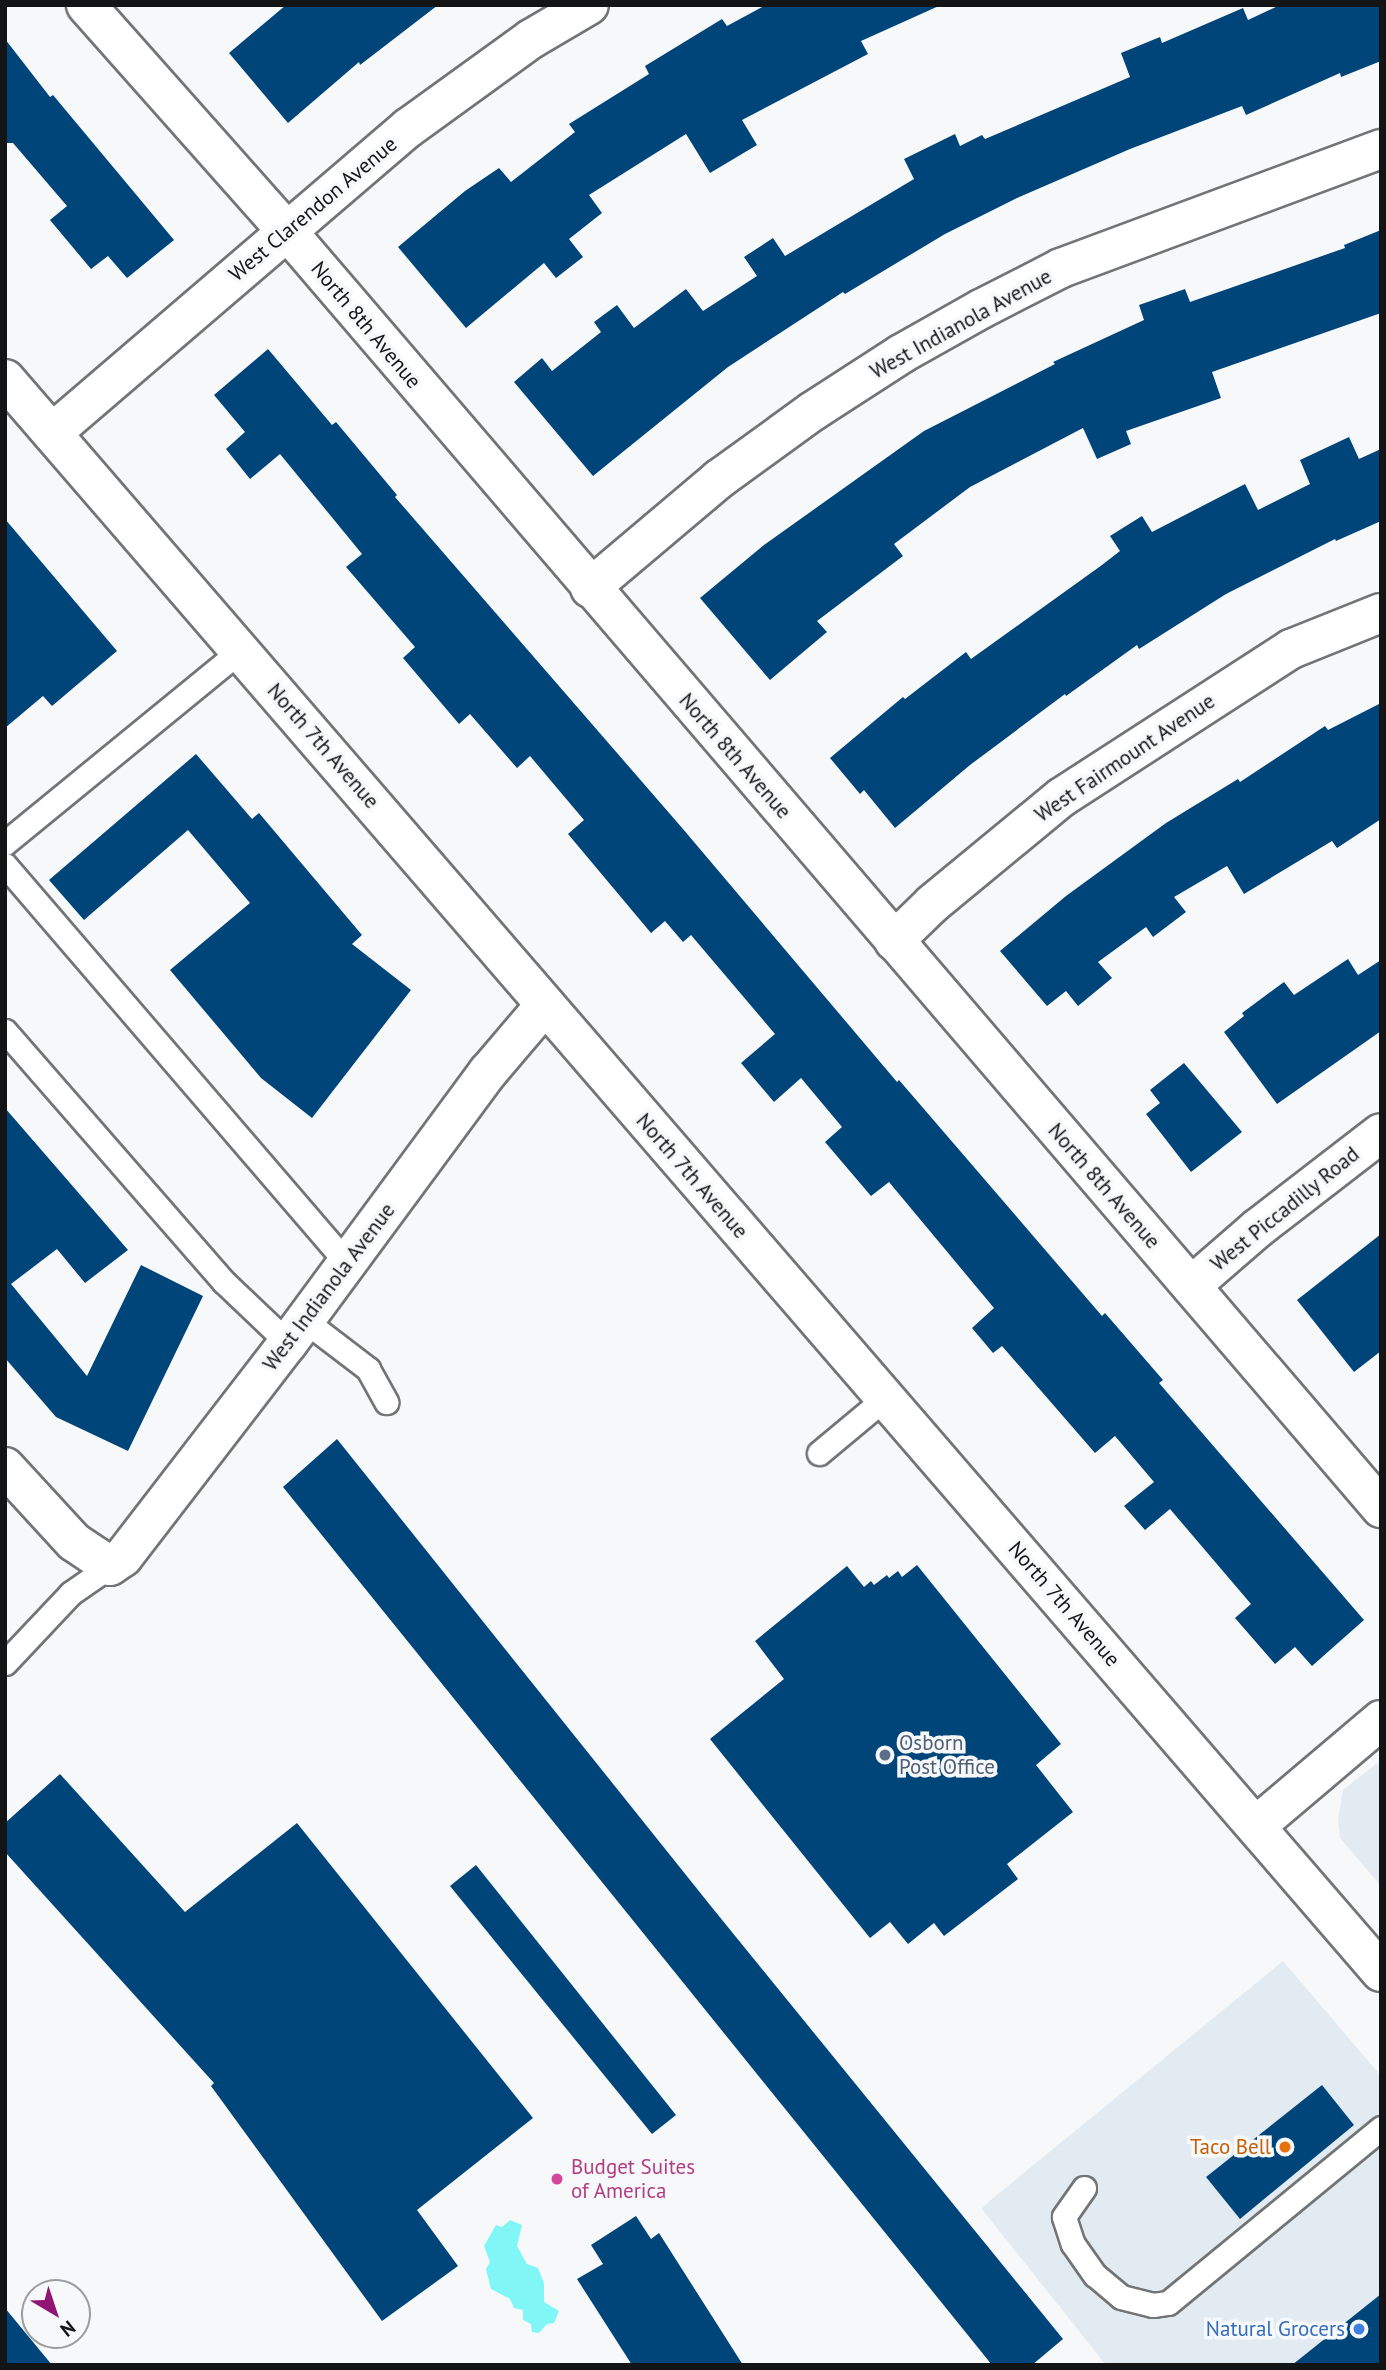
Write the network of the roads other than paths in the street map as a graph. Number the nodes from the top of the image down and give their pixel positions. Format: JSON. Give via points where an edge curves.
{"nodes":[{"id":1,"x":86,"y":5,"type":"edge"},
{"id":2,"x":589,"y":5,"type":"edge"},
{"id":3,"x":1381,"y":149,"type":"edge"},
{"id":4,"x":287,"y":231,"type":"junction"},
{"id":5,"x":5,"y":379,"type":"edge"},
{"id":6,"x":52,"y":433,"type":"junction"},
{"id":7,"x":590,"y":588,"type":"junction"},
{"id":8,"x":1381,"y":613,"type":"edge"},
{"id":9,"x":241,"y":650,"type":"junction"},
{"id":10,"x":5,"y":843,"type":"edge"},
{"id":11,"x":5,"y":865,"type":"edge"},
{"id":12,"x":894,"y":941,"type":"junction"},
{"id":13,"x":545,"y":1005,"type":"junction"},
{"id":14,"x":5,"y":1031,"type":"edge"},
{"id":15,"x":1381,"y":1133,"type":"edge"},
{"id":16,"x":347,"y":1263,"type":"junction"},
{"id":17,"x":1191,"y":1286,"type":"junction"},
{"id":18,"x":296,"y":1331,"type":"junction"},
{"id":19,"x":885,"y":1398,"type":"junction"},
{"id":20,"x":386,"y":1402,"type":"dead end"},
{"id":21,"x":819,"y":1453,"type":"dead end"},
{"id":22,"x":5,"y":1467,"type":"edge"},
{"id":23,"x":1381,"y":1508,"type":"edge"},
{"id":24,"x":110,"y":1566,"type":"junction"},
{"id":25,"x":5,"y":1663,"type":"edge"},
{"id":26,"x":1381,"y":1720,"type":"edge"},
{"id":27,"x":1256,"y":1826,"type":"junction"},
{"id":28,"x":1381,"y":1972,"type":"edge"},
{"id":29,"x":1381,"y":2128,"type":"edge"},
{"id":30,"x":1084,"y":2188,"type":"dead end"}],
"edges":[{"from":1,"to":4,"type":"street","name":"North 8th Avenue"},
{"from":2,"to":4,"type":"street","name":"West Clarendon Avenue","via":[[531,39],[408,128]]},
{"from":3,"to":7,"type":"street","name":"West Indianola Avenue","via":[[1060,268],[958,322],[824,404],[719,479]]},
{"from":4,"to":6,"type":"street","name":"West Clarendon Avenue"},
{"from":4,"to":7,"type":"street","name":"North 8th Avenue"},
{"from":5,"to":6,"type":"street","name":"North 7th Avenue"},
{"from":6,"to":9,"type":"street","name":"North 7th Avenue"},
{"from":7,"to":12,"type":"street","name":"North 8th Avenue"},
{"from":8,"to":12,"type":"street","name":"West Fairmount Avenue","via":[[1291,649],[1062,797]]},
{"from":9,"to":10,"type":"lane"},
{"from":9,"to":13,"type":"street","name":"North 7th Avenue"},
{"from":11,"to":16,"type":"lane"},
{"from":12,"to":17,"type":"street","name":"North 8th Avenue"},
{"from":13,"to":16,"type":"street","name":"West Indianola Avenue","via":[[488,1072]]},
{"from":13,"to":19,"type":"street","name":"North 7th Avenue"},
{"from":14,"to":18,"type":"lane","via":[[224,1282]]},
{"from":15,"to":17,"type":"street","name":"West Piccadilly Road"},
{"from":16,"to":18,"type":"street","name":"West Indianola Avenue"},
{"from":17,"to":23,"type":"street","name":"North 8th Avenue"},
{"from":18,"to":20,"type":"lane","via":[[368,1369]]},
{"from":18,"to":24,"type":"street","name":"West Indianola Avenue","via":[[131,1548]]},
{"from":19,"to":21,"type":"lane"},
{"from":19,"to":27,"type":"street","name":"North 7th Avenue"},
{"from":22,"to":24,"type":"street","via":[[74,1542]]},
{"from":24,"to":25,"type":"lane","via":[[71,1593]]},
{"from":26,"to":27,"type":"street"},
{"from":27,"to":28,"type":"street","name":"North 7th Avenue"},
{"from":29,"to":30,"type":"lane","via":[[1168,2303],[1153,2305],[1121,2297],[1095,2275],[1073,2244],[1065,2217]]}]}
